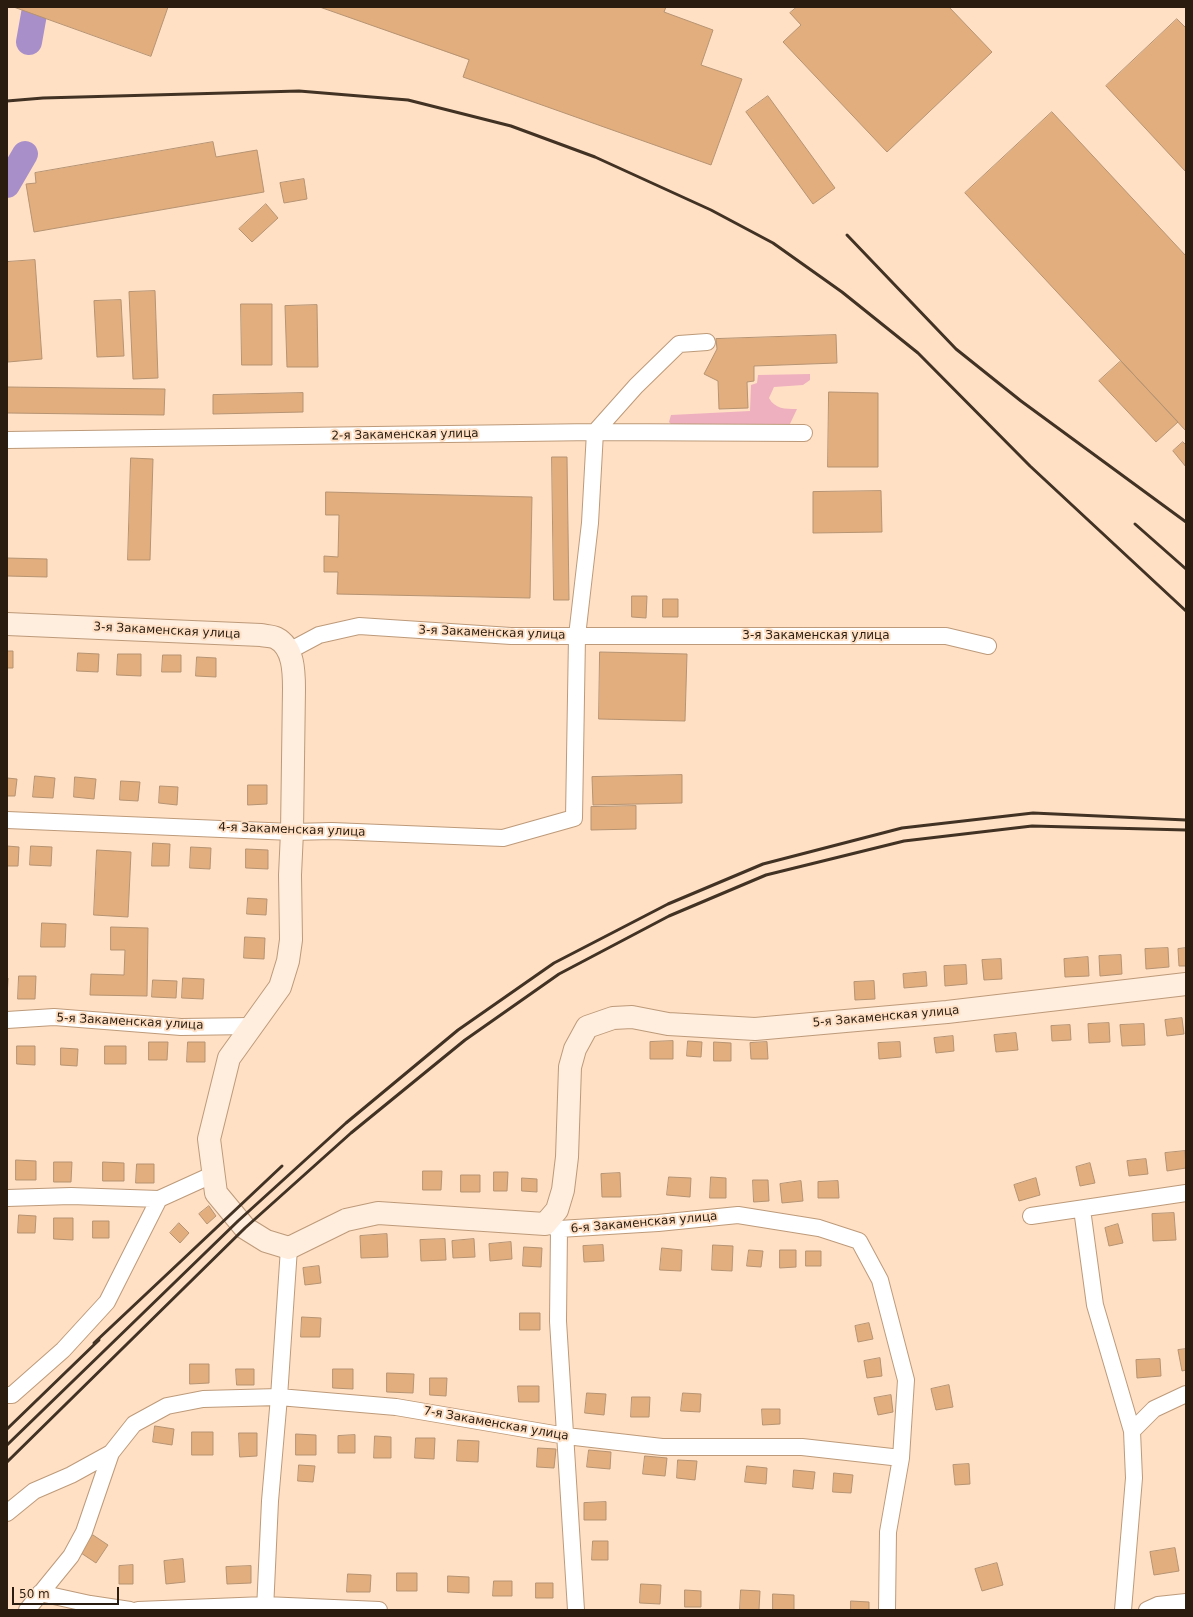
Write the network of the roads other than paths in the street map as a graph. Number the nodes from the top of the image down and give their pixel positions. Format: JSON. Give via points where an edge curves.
{"nodes":[{"id":1,"x":706,"y":342,"type":"dead end"},
{"id":2,"x":595,"y":432,"type":"junction"},
{"id":3,"x":804,"y":433,"type":"dead end"},
{"id":4,"x":7,"y":440,"type":"edge"},
{"id":5,"x":7,"y":624,"type":"edge"},
{"id":6,"x":577,"y":636,"type":"junction"},
{"id":7,"x":988,"y":646,"type":"dead end"},
{"id":8,"x":289,"y":651,"type":"junction"},
{"id":9,"x":7,"y":820,"type":"edge"},
{"id":10,"x":292,"y":832,"type":"junction"},
{"id":11,"x":1186,"y":984,"type":"edge"},
{"id":12,"x":7,"y":1020,"type":"edge"},
{"id":13,"x":252,"y":1026,"type":"junction"},
{"id":14,"x":214,"y":1174,"type":"junction"},
{"id":15,"x":1186,"y":1193,"type":"edge"},
{"id":16,"x":7,"y":1198,"type":"edge"},
{"id":17,"x":159,"y":1199,"type":"junction"},
{"id":18,"x":1082,"y":1210,"type":"junction"},
{"id":19,"x":1031,"y":1216,"type":"dead end"},
{"id":20,"x":552,"y":1227,"type":"junction"},
{"id":21,"x":289,"y":1248,"type":"junction"},
{"id":22,"x":1186,"y":1394,"type":"edge"},
{"id":23,"x":7,"y":1395,"type":"edge"},
{"id":24,"x":279,"y":1397,"type":"junction"},
{"id":25,"x":1132,"y":1431,"type":"junction"},
{"id":26,"x":566,"y":1436,"type":"junction"},
{"id":27,"x":111,"y":1453,"type":"junction"},
{"id":28,"x":900,"y":1458,"type":"junction"},
{"id":29,"x":7,"y":1513,"type":"edge"},
{"id":30,"x":40,"y":1593,"type":"junction"},
{"id":31,"x":1186,"y":1602,"type":"edge"},
{"id":32,"x":265,"y":1608,"type":"edge"},
{"id":33,"x":28,"y":1610,"type":"edge"},
{"id":34,"x":130,"y":1610,"type":"edge"},
{"id":35,"x":138,"y":1610,"type":"edge"},
{"id":36,"x":378,"y":1610,"type":"edge"},
{"id":37,"x":576,"y":1610,"type":"edge"},
{"id":38,"x":887,"y":1610,"type":"edge"},
{"id":39,"x":1123,"y":1610,"type":"edge"},
{"id":40,"x":1147,"y":1610,"type":"edge"}],
"edges":[{"from":1,"to":2,"type":"street","via":[[679,344],[636,386]]},
{"from":2,"to":3,"type":"street","name":"2-я Закаменская улица"},
{"from":2,"to":4,"type":"street","name":"2-я Закаменская улица"},
{"from":2,"to":6,"type":"street","via":[[590,523]]},
{"from":5,"to":8,"type":"street","name":"3-я Закаменская улица","via":[[261,636],[277,638]]},
{"from":6,"to":7,"type":"street","name":"3-я Закаменская улица","via":[[946,636]]},
{"from":6,"to":8,"type":"street","name":"3-я Закаменская улица","via":[[511,636],[359,626],[319,635]]},
{"from":6,"to":10,"type":"street","name":"4-я Закаменская улица","via":[[574,818],[503,838],[332,831]]},
{"from":8,"to":10,"type":"street","via":[[293,666]]},
{"from":9,"to":10,"type":"street","name":"4-я Закаменская улица"},
{"from":10,"to":13,"type":"street","via":[[291,940],[288,961],[280,987]]},
{"from":11,"to":20,"type":"street","name":"5-я Закаменская улица","via":[[947,1012],[756,1029],[668,1024],[632,1017],[613,1018],[587,1027],[575,1049],[570,1067],[567,1157],[563,1190]]},
{"from":12,"to":13,"type":"street","name":"5-я Закаменская улица","via":[[54,1018],[181,1027]]},
{"from":13,"to":14,"type":"street","via":[[229,1058],[210,1139]]},
{"from":14,"to":17,"type":"street"},
{"from":14,"to":21,"type":"street","via":[[216,1193],[245,1228],[266,1241]]},
{"from":15,"to":18,"type":"street"},
{"from":16,"to":17,"type":"street","via":[[71,1196]]},
{"from":17,"to":23,"type":"street","via":[[107,1302],[64,1350],[12,1395]]},
{"from":18,"to":19,"type":"street"},
{"from":18,"to":25,"type":"street","via":[[1095,1305]]},
{"from":20,"to":21,"type":"street","name":"6-я Закаменская улица","via":[[378,1213],[346,1220]]},
{"from":20,"to":26,"type":"street"},
{"from":20,"to":28,"type":"street","name":"6-я Закаменская улица","via":[[658,1223],[738,1215],[819,1228],[859,1241],[880,1280],[906,1380]]},
{"from":21,"to":24,"type":"street"},
{"from":22,"to":25,"type":"street","via":[[1154,1409]]},
{"from":24,"to":26,"type":"street","name":"7-я Закаменская улица","via":[[396,1407]]},
{"from":24,"to":27,"type":"street","name":"7-я Закаменская улица","via":[[203,1399],[167,1406],[134,1424]]},
{"from":24,"to":32,"type":"street","via":[[270,1501]]},
{"from":25,"to":39,"type":"street","via":[[1134,1478]]},
{"from":26,"to":28,"type":"street","name":"7-я Закаменская улица","via":[[662,1447],[802,1447]]},
{"from":26,"to":37,"type":"street"},
{"from":27,"to":29,"type":"street","via":[[71,1475],[34,1491]]},
{"from":27,"to":30,"type":"street","via":[[84,1532],[71,1556]]},
{"from":28,"to":38,"type":"street","via":[[888,1532]]},
{"from":30,"to":33,"type":"street"},
{"from":30,"to":34,"type":"street"},
{"from":31,"to":40,"type":"street","via":[[1158,1605]]},
{"from":32,"to":35,"type":"street"},
{"from":32,"to":36,"type":"street"}]}
